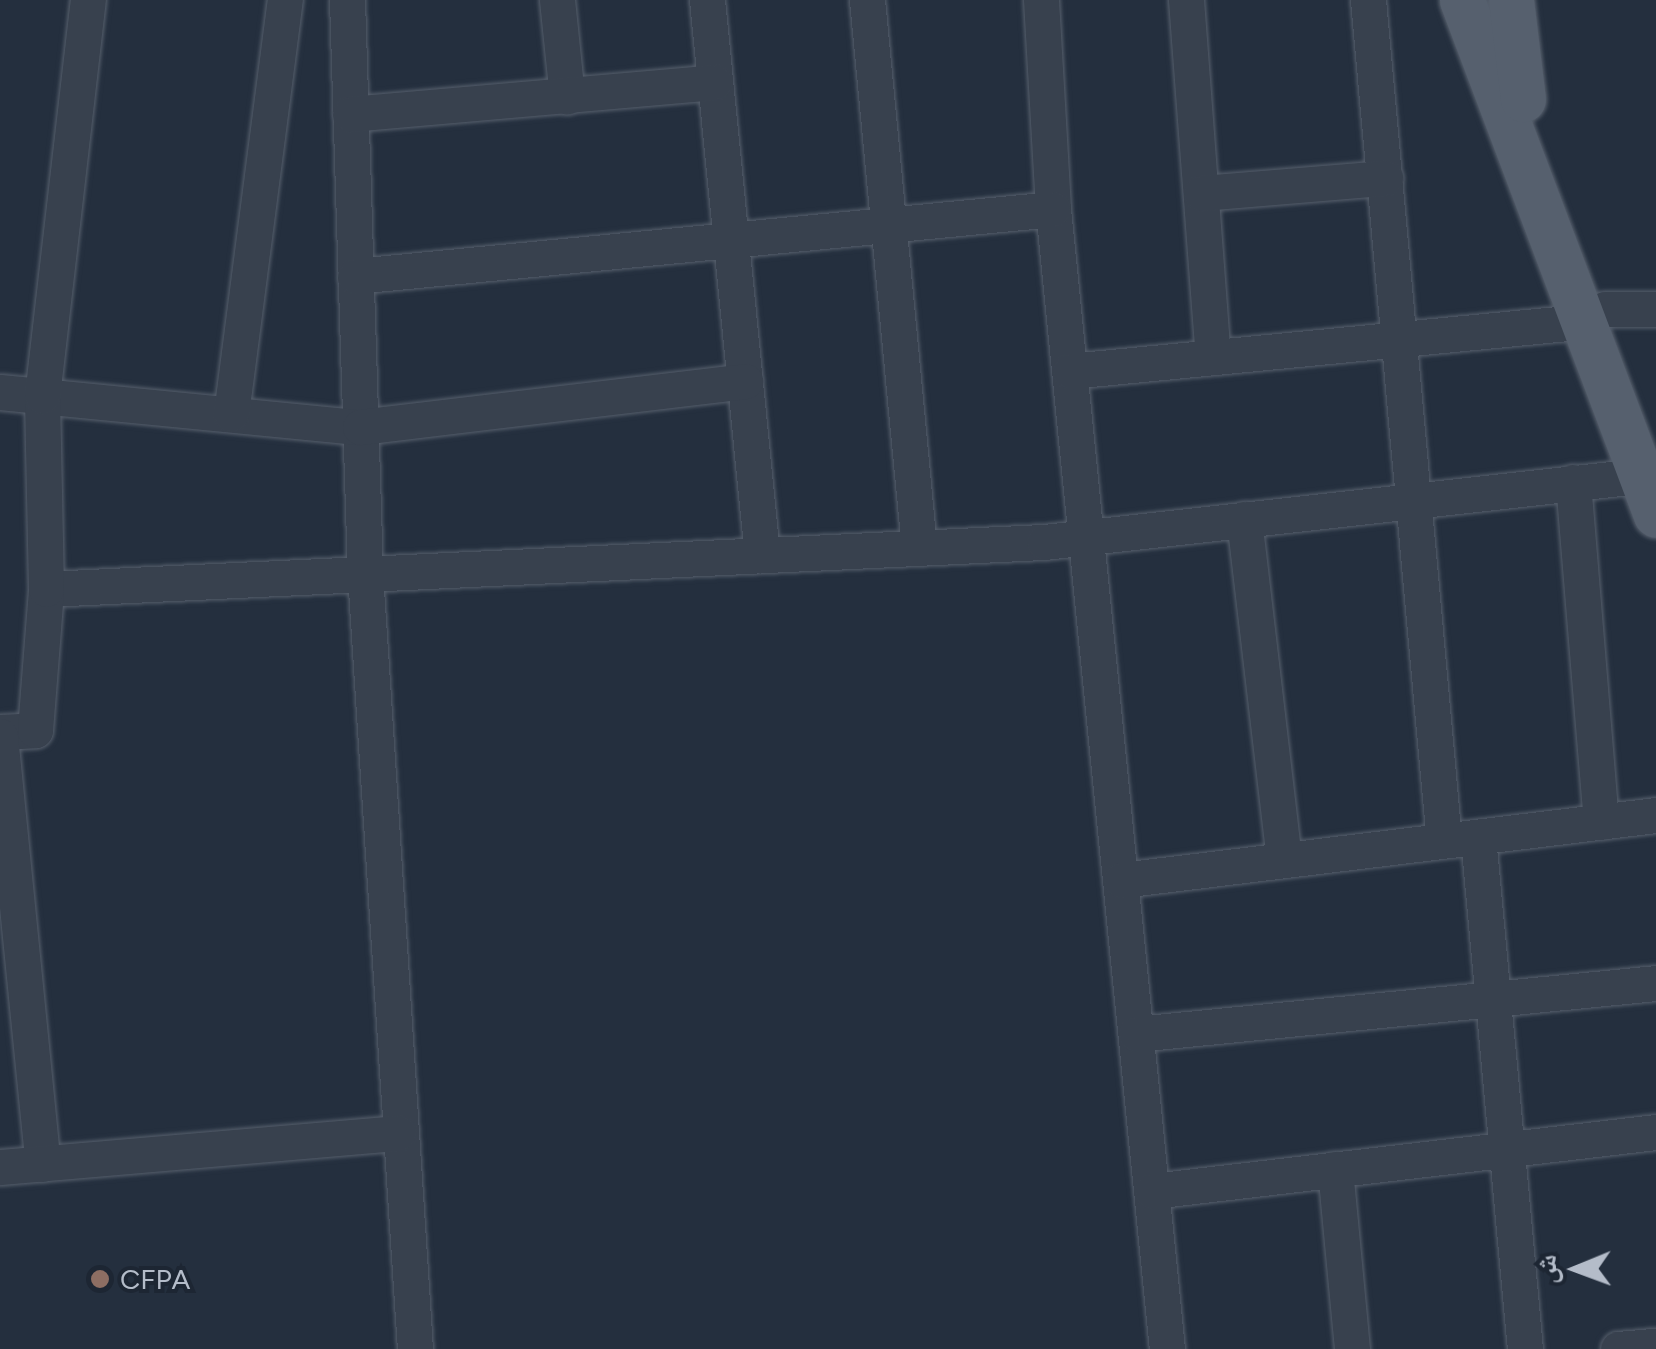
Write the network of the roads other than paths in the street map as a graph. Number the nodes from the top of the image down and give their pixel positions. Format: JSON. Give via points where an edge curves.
{"nodes":[{"id":1,"x":88,"y":0,"type":"edge"},
{"id":2,"x":285,"y":0,"type":"edge"},
{"id":3,"x":346,"y":0,"type":"edge"},
{"id":4,"x":557,"y":0,"type":"edge"},
{"id":5,"x":707,"y":0,"type":"edge"},
{"id":6,"x":867,"y":0,"type":"edge"},
{"id":7,"x":1041,"y":0,"type":"edge"},
{"id":8,"x":1186,"y":0,"type":"edge"},
{"id":9,"x":1368,"y":0,"type":"edge"},
{"id":10,"x":1462,"y":0,"type":"edge"},
{"id":11,"x":1511,"y":0,"type":"edge"},
{"id":12,"x":715,"y":82,"type":"junction"},
{"id":13,"x":567,"y":96,"type":"junction"},
{"id":14,"x":350,"y":114,"type":"junction"},
{"id":15,"x":1384,"y":178,"type":"junction"},
{"id":16,"x":1200,"y":193,"type":"junction"},
{"id":17,"x":1053,"y":209,"type":"junction"},
{"id":18,"x":889,"y":222,"type":"junction"},
{"id":19,"x":730,"y":234,"type":"junction"},
{"id":20,"x":355,"y":276,"type":"junction"},
{"id":21,"x":1656,"y":309,"type":"edge"},
{"id":22,"x":1591,"y":316,"type":"junction"},
{"id":23,"x":1399,"y":339,"type":"junction"},
{"id":24,"x":1213,"y":357,"type":"junction"},
{"id":25,"x":1070,"y":370,"type":"junction"},
{"id":26,"x":745,"y":381,"type":"junction"},
{"id":27,"x":0,"y":392,"type":"edge"},
{"id":28,"x":42,"y":396,"type":"junction"},
{"id":29,"x":231,"y":414,"type":"junction"},
{"id":30,"x":360,"y":427,"type":"junction"},
{"id":31,"x":1652,"y":476,"type":"edge"},
{"id":32,"x":1573,"y":482,"type":"junction"},
{"id":33,"x":1414,"y":500,"type":"junction"},
{"id":34,"x":1244,"y":519,"type":"junction"},
{"id":35,"x":1087,"y":536,"type":"junction"},
{"id":36,"x":920,"y":547,"type":"junction"},
{"id":37,"x":762,"y":555,"type":"junction"},
{"id":38,"x":365,"y":574,"type":"junction"},
{"id":39,"x":46,"y":589,"type":"junction"},
{"id":40,"x":0,"y":734,"type":"edge"},
{"id":41,"x":1656,"y":816,"type":"edge"},
{"id":42,"x":1601,"y":822,"type":"junction"},
{"id":43,"x":1461,"y":839,"type":"junction"},
{"id":44,"x":1284,"y":860,"type":"junction"},
{"id":45,"x":1121,"y":880,"type":"junction"},
{"id":46,"x":1656,"y":983,"type":"edge"},
{"id":47,"x":1497,"y":999,"type":"junction"},
{"id":48,"x":1136,"y":1034,"type":"junction"},
{"id":49,"x":1656,"y":1132,"type":"edge"},
{"id":50,"x":399,"y":1133,"type":"junction"},
{"id":51,"x":1513,"y":1148,"type":"junction"},
{"id":52,"x":43,"y":1164,"type":"junction"},
{"id":53,"x":0,"y":1168,"type":"edge"},
{"id":54,"x":1335,"y":1170,"type":"junction"},
{"id":55,"x":1152,"y":1191,"type":"junction"},
{"id":56,"x":1656,"y":1346,"type":"edge"},
{"id":57,"x":415,"y":1349,"type":"edge"},
{"id":58,"x":1167,"y":1349,"type":"edge"},
{"id":59,"x":1352,"y":1349,"type":"edge"},
{"id":60,"x":1525,"y":1349,"type":"edge"},
{"id":61,"x":1618,"y":1349,"type":"edge"}],
"edges":[{"from":1,"to":28,"type":"street"},
{"from":2,"to":29,"type":"street"},
{"from":3,"to":14,"type":"street"},
{"from":4,"to":13,"type":"street"},
{"from":5,"to":12,"type":"street"},
{"from":6,"to":18,"type":"street"},
{"from":7,"to":17,"type":"street"},
{"from":8,"to":16,"type":"street"},
{"from":9,"to":15,"type":"street"},
{"from":10,"to":22,"type":"main road"},
{"from":11,"to":22,"type":"main road","via":[[1518,84]]},
{"from":12,"to":13,"type":"street"},
{"from":12,"to":19,"type":"street"},
{"from":13,"to":14,"type":"street"},
{"from":14,"to":20,"type":"street"},
{"from":15,"to":16,"type":"street"},
{"from":15,"to":23,"type":"street"},
{"from":16,"to":24,"type":"street"},
{"from":17,"to":18,"type":"street"},
{"from":17,"to":25,"type":"street"},
{"from":18,"to":19,"type":"street"},
{"from":18,"to":36,"type":"street"},
{"from":19,"to":20,"type":"street"},
{"from":19,"to":26,"type":"street"},
{"from":20,"to":30,"type":"street"},
{"from":21,"to":22,"type":"street"},
{"from":22,"to":23,"type":"street"},
{"from":22,"to":31,"type":"main road"},
{"from":23,"to":24,"type":"street"},
{"from":23,"to":33,"type":"street"},
{"from":24,"to":25,"type":"street"},
{"from":25,"to":35,"type":"street"},
{"from":26,"to":30,"type":"street"},
{"from":26,"to":37,"type":"street"},
{"from":27,"to":28,"type":"street"},
{"from":28,"to":29,"type":"street"},
{"from":28,"to":39,"type":"street"},
{"from":29,"to":30,"type":"street"},
{"from":30,"to":38,"type":"street"},
{"from":31,"to":32,"type":"street"},
{"from":32,"to":33,"type":"street"},
{"from":32,"to":42,"type":"street"},
{"from":33,"to":34,"type":"street"},
{"from":33,"to":43,"type":"street"},
{"from":34,"to":35,"type":"street"},
{"from":34,"to":44,"type":"street"},
{"from":35,"to":36,"type":"street"},
{"from":35,"to":45,"type":"street"},
{"from":36,"to":37,"type":"street"},
{"from":37,"to":38,"type":"street"},
{"from":38,"to":39,"type":"street"},
{"from":38,"to":50,"type":"street"},
{"from":39,"to":40,"type":"street","via":[[35,730]]},
{"from":40,"to":52,"type":"street"},
{"from":41,"to":42,"type":"street"},
{"from":42,"to":43,"type":"street"},
{"from":43,"to":44,"type":"street"},
{"from":43,"to":47,"type":"street"},
{"from":44,"to":45,"type":"street"},
{"from":45,"to":48,"type":"street"},
{"from":46,"to":47,"type":"street"},
{"from":47,"to":48,"type":"street"},
{"from":47,"to":51,"type":"street"},
{"from":48,"to":55,"type":"street"},
{"from":49,"to":51,"type":"street"},
{"from":50,"to":52,"type":"street"},
{"from":50,"to":57,"type":"street"},
{"from":51,"to":54,"type":"street"},
{"from":51,"to":60,"type":"street"},
{"from":52,"to":53,"type":"street"},
{"from":54,"to":55,"type":"street"},
{"from":54,"to":59,"type":"street"},
{"from":55,"to":58,"type":"street"},
{"from":56,"to":61,"type":"street"}]}
